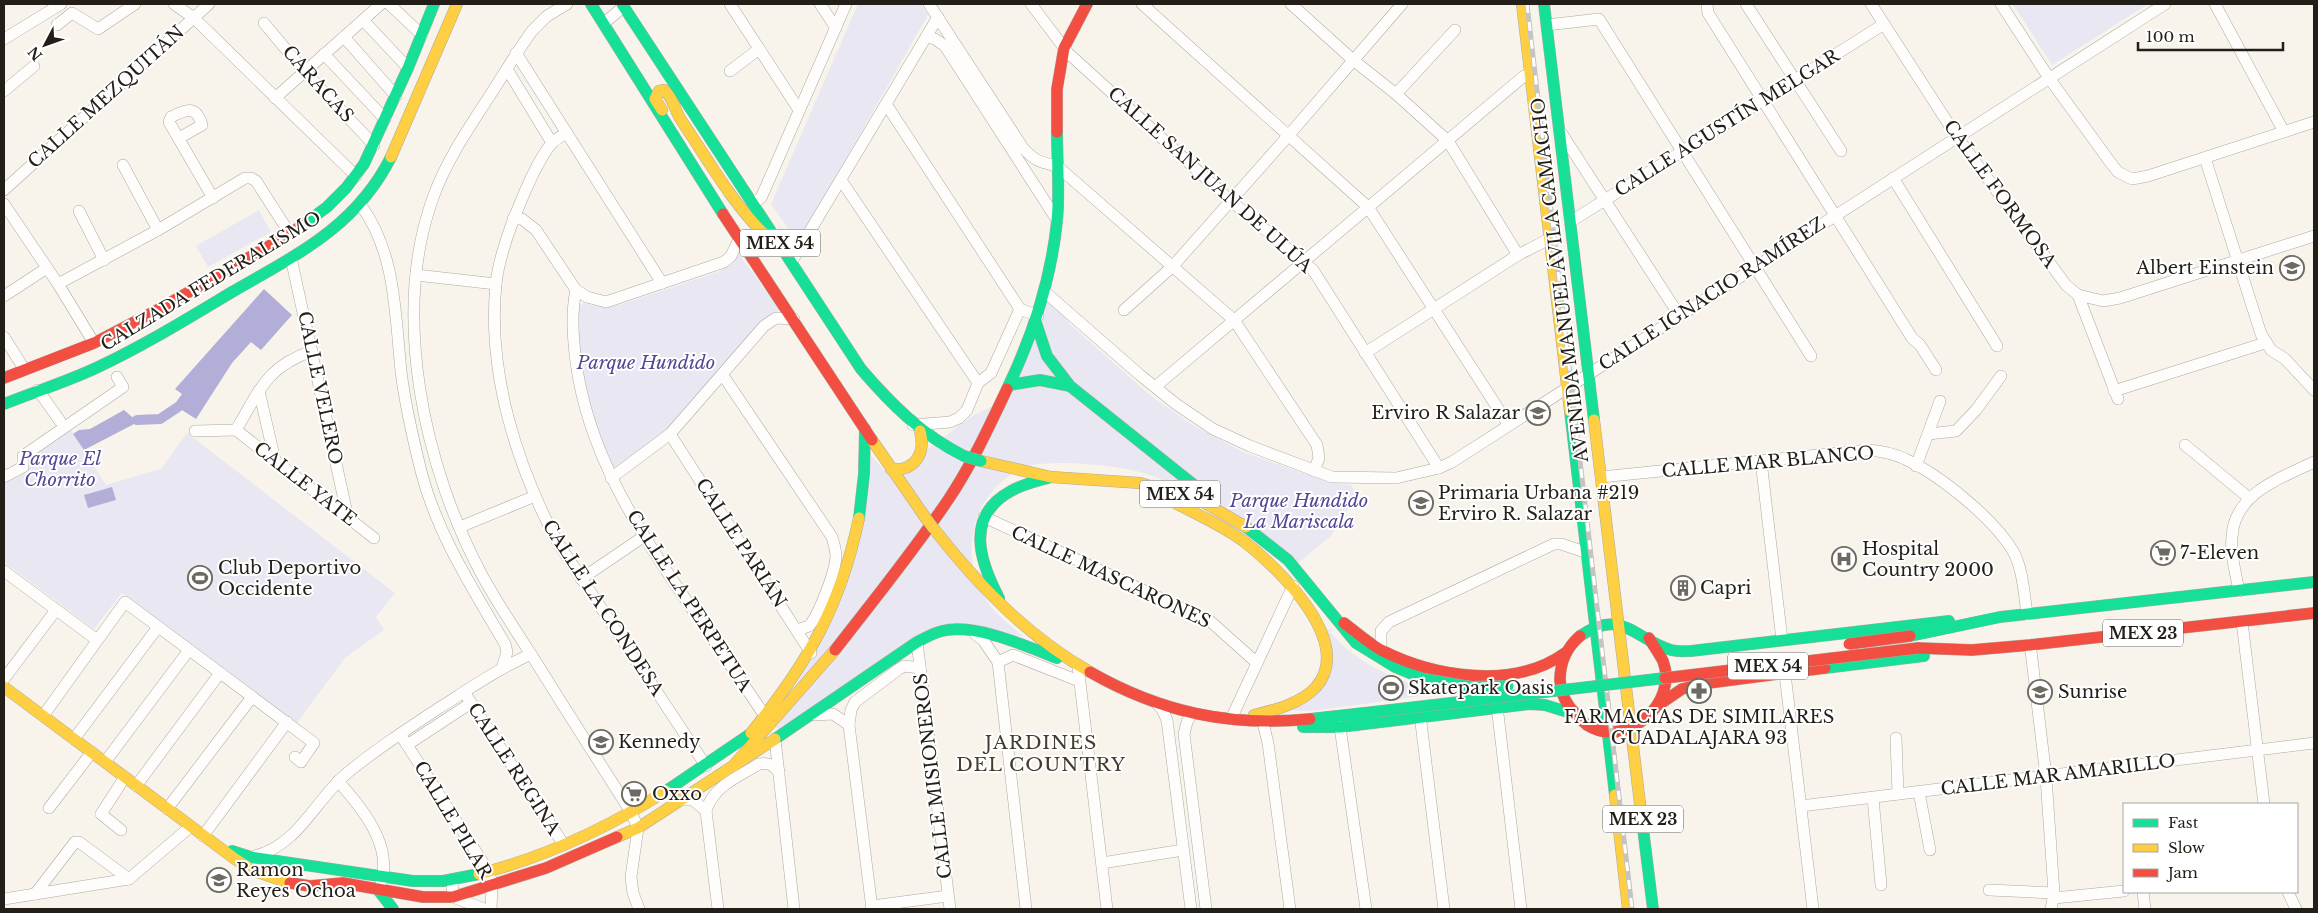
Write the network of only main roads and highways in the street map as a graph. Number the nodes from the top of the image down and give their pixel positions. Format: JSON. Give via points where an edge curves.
{"nodes":[{"id":1,"x":434,"y":4,"type":"edge"},
{"id":2,"x":457,"y":4,"type":"edge"},
{"id":3,"x":592,"y":4,"type":"edge"},
{"id":4,"x":621,"y":4,"type":"edge"},
{"id":5,"x":1087,"y":4,"type":"edge"},
{"id":6,"x":1097,"y":4,"type":"edge"},
{"id":7,"x":1522,"y":4,"type":"edge"},
{"id":8,"x":1544,"y":4,"type":"edge"},
{"id":9,"x":1065,"y":53,"type":"junction"},
{"id":10,"x":664,"y":119,"type":"junction"},
{"id":11,"x":792,"y":261,"type":"junction"},
{"id":12,"x":1037,"y":320,"type":"junction"},
{"id":13,"x":4,"y":378,"type":"edge"},
{"id":14,"x":1010,"y":385,"type":"junction"},
{"id":15,"x":1070,"y":386,"type":"junction"},
{"id":16,"x":4,"y":404,"type":"edge"},
{"id":17,"x":865,"y":428,"type":"junction"},
{"id":18,"x":917,"y":428,"type":"junction"},
{"id":19,"x":891,"y":469,"type":"junction"},
{"id":20,"x":1052,"y":477,"type":"junction"},
{"id":21,"x":1140,"y":483,"type":"junction"},
{"id":22,"x":1230,"y":517,"type":"junction"},
{"id":23,"x":2314,"y":582,"type":"edge"},
{"id":24,"x":1007,"y":612,"type":"junction"},
{"id":25,"x":2314,"y":613,"type":"edge"},
{"id":26,"x":1335,"y":617,"type":"junction"},
{"id":27,"x":2000,"y":617,"type":"junction"},
{"id":28,"x":1620,"y":625,"type":"junction"},
{"id":29,"x":1595,"y":628,"type":"junction"},
{"id":30,"x":1649,"y":638,"type":"junction"},
{"id":31,"x":2053,"y":643,"type":"junction"},
{"id":32,"x":1713,"y":648,"type":"junction"},
{"id":33,"x":1972,"y":650,"type":"joint"},
{"id":34,"x":1565,"y":654,"type":"junction"},
{"id":35,"x":1078,"y":666,"type":"junction"},
{"id":36,"x":1540,"y":668,"type":"junction"},
{"id":37,"x":1718,"y":682,"type":"junction"},
{"id":38,"x":4,"y":687,"type":"edge"},
{"id":39,"x":1541,"y":704,"type":"junction"},
{"id":40,"x":1660,"y":704,"type":"junction"},
{"id":41,"x":1574,"y":714,"type":"junction"},
{"id":42,"x":777,"y":716,"type":"junction"},
{"id":43,"x":1231,"y":719,"type":"junction"},
{"id":44,"x":1252,"y":722,"type":"junction"},
{"id":45,"x":1632,"y":728,"type":"junction"},
{"id":46,"x":1607,"y":731,"type":"junction"},
{"id":47,"x":751,"y":733,"type":"junction"},
{"id":48,"x":733,"y":766,"type":"junction"},
{"id":49,"x":248,"y":862,"type":"junction"},
{"id":50,"x":293,"y":864,"type":"junction"},
{"id":51,"x":413,"y":881,"type":"junction"},
{"id":52,"x":301,"y":885,"type":"junction"},
{"id":53,"x":379,"y":891,"type":"junction"},
{"id":54,"x":411,"y":896,"type":"junction"},
{"id":55,"x":453,"y":896,"type":"junction"},
{"id":56,"x":393,"y":909,"type":"edge"},
{"id":57,"x":409,"y":909,"type":"edge"},
{"id":58,"x":434,"y":909,"type":"edge"},
{"id":59,"x":1628,"y":909,"type":"edge"},
{"id":60,"x":1653,"y":909,"type":"edge"}],
"edges":[{"from":1,"to":13,"type":"main road","name":"CALZADA FEDERALISMO","via":[[374,144],[356,176],[327,207],[290,234],[161,308],[94,343]]},
{"from":2,"to":16,"type":"main road","name":"CALZADA FEDERALISMO","via":[[394,154],[360,204],[335,229],[135,349],[94,370]]},
{"from":3,"to":10,"type":"main road","number":"MEX 54"},
{"from":4,"to":11,"type":"main road","number":"MEX 54"},
{"from":5,"to":9,"type":"main road"},
{"from":6,"to":9,"type":"main road"},
{"from":7,"to":29,"type":"main road","name":"AVENIDA MANUEL ÁVILA CAMACHO"},
{"from":8,"to":28,"type":"main road","name":"AVENIDA MANUEL ÁVILA CAMACHO"},
{"from":9,"to":12,"type":"main road","via":[[1057,89],[1057,220]]},
{"from":10,"to":11,"type":"main road","via":[[664,112],[655,99],[659,91],[664,90],[746,216]]},
{"from":10,"to":17,"type":"main road","number":"MEX 54"},
{"from":11,"to":18,"type":"main road","number":"MEX 54","via":[[861,369]]},
{"from":12,"to":14,"type":"main road"},
{"from":12,"to":15,"type":"main road","via":[[1047,356]]},
{"from":14,"to":15,"type":"main road","via":[[1037,379]]},
{"from":14,"to":42,"type":"main road","via":[[949,499],[857,624]]},
{"from":15,"to":22,"type":"main road"},
{"from":17,"to":19,"type":"main road","number":"MEX 54"},
{"from":17,"to":47,"type":"main road","via":[[864,480],[857,535],[836,602],[811,653]]},
{"from":18,"to":19,"type":"main road","via":[[923,446],[917,460],[903,470]]},
{"from":18,"to":20,"type":"main road","number":"MEX 54","bridge":true,"via":[[964,456]]},
{"from":19,"to":24,"type":"main road","number":"MEX 54","bridge":true,"via":[[955,559]]},
{"from":20,"to":21,"type":"main road","number":"MEX 54"},
{"from":20,"to":24,"type":"main road","via":[[1003,495],[984,517],[979,533],[980,559]]},
{"from":21,"to":22,"type":"main road","number":"MEX 54","via":[[1196,500]]},
{"from":21,"to":43,"type":"main road","via":[[1230,532],[1293,586],[1321,632],[1326,658],[1323,676],[1315,687],[1300,698],[1263,713]]},
{"from":22,"to":26,"type":"main road","number":"MEX 54","via":[[1288,560]]},
{"from":23,"to":27,"type":"main road","number":"MEX 23"},
{"from":24,"to":35,"type":"main road","number":"MEX 54"},
{"from":25,"to":31,"type":"main road","number":"MEX 23"},
{"from":26,"to":27,"type":"main road","number":"MEX 54","bridge":true,"via":[[1356,644],[1395,667],[1424,679],[1470,687],[1534,684],[1910,636]]},
{"from":26,"to":36,"type":"main road","number":"MEX 54","via":[[1381,650],[1424,667],[1457,674],[1503,674]]},
{"from":27,"to":32,"type":"main road","number":"MEX 23"},
{"from":28,"to":29,"type":"main road","number":"MEX 23"},
{"from":28,"to":30,"type":"main road","number":"MEX 23"},
{"from":28,"to":45,"type":"main road","name":"AVENIDA MANUEL ÁVILA CAMACHO"},
{"from":29,"to":34,"type":"main road","number":"MEX 23","via":[[1573,642]]},
{"from":29,"to":46,"type":"main road","name":"AVENIDA MANUEL ÁVILA CAMACHO"},
{"from":30,"to":32,"type":"main road","number":"MEX 23","via":[[1669,650]]},
{"from":30,"to":40,"type":"main road","via":[[1664,662],[1666,684]]},
{"from":31,"to":33,"type":"main road","number":"MEX 23"},
{"from":31,"to":37,"type":"main road","number":"MEX 23","via":[[2046,649],[2031,651],[1920,656]]},
{"from":32,"to":37,"type":"main road","via":[[1702,655],[1698,667],[1705,678]]},
{"from":33,"to":44,"type":"main road","number":"MEX 54","bridge":true,"via":[[1918,648],[1373,712]]},
{"from":34,"to":36,"type":"main road","number":"MEX 54"},
{"from":34,"to":41,"type":"main road","via":[[1560,669],[1560,685]]},
{"from":35,"to":43,"type":"main road","number":"MEX 54","via":[[1154,701],[1192,713]]},
{"from":35,"to":48,"type":"main road","via":[[1014,650],[973,632],[947,630],[918,642]]},
{"from":36,"to":39,"type":"main road","via":[[1548,674],[1551,685]]},
{"from":37,"to":40,"type":"main road","number":"MEX 23","via":[[1682,689]]},
{"from":38,"to":49,"type":"main road","via":[[190,827]]},
{"from":39,"to":41,"type":"main road","number":"MEX 54"},
{"from":39,"to":44,"type":"main road","number":"MEX 54","via":[[1497,706],[1340,726],[1264,727]]},
{"from":40,"to":45,"type":"main road","number":"MEX 23","via":[[1648,718]]},
{"from":41,"to":46,"type":"main road","number":"MEX 23","via":[[1584,723]]},
{"from":42,"to":47,"type":"main road"},
{"from":42,"to":48,"type":"main road"},
{"from":43,"to":44,"type":"main road","number":"MEX 54"},
{"from":45,"to":46,"type":"main road","number":"MEX 23"},
{"from":45,"to":60,"type":"main road","name":"AVENIDA MANUEL ÁVILA CAMACHO","number":"MEX 23"},
{"from":46,"to":59,"type":"main road","name":"AVENIDA MANUEL ÁVILA CAMACHO","number":"MEX 23"},
{"from":47,"to":51,"type":"main road","via":[[706,766],[631,812],[564,845],[489,872],[452,881]]},
{"from":48,"to":55,"type":"main road","via":[[638,828],[546,868]]},
{"from":49,"to":50,"type":"main road"},
{"from":49,"to":52,"type":"main road","via":[[273,879]]},
{"from":50,"to":51,"type":"main road"},
{"from":50,"to":52,"type":"main road"},
{"from":51,"to":54,"type":"main road"},
{"from":52,"to":53,"type":"main road","via":[[343,883]]},
{"from":53,"to":54,"type":"main road"},
{"from":53,"to":56,"type":"main road"},
{"from":54,"to":55,"type":"main road"},
{"from":54,"to":57,"type":"main road"},
{"from":55,"to":58,"type":"main road"}]}
